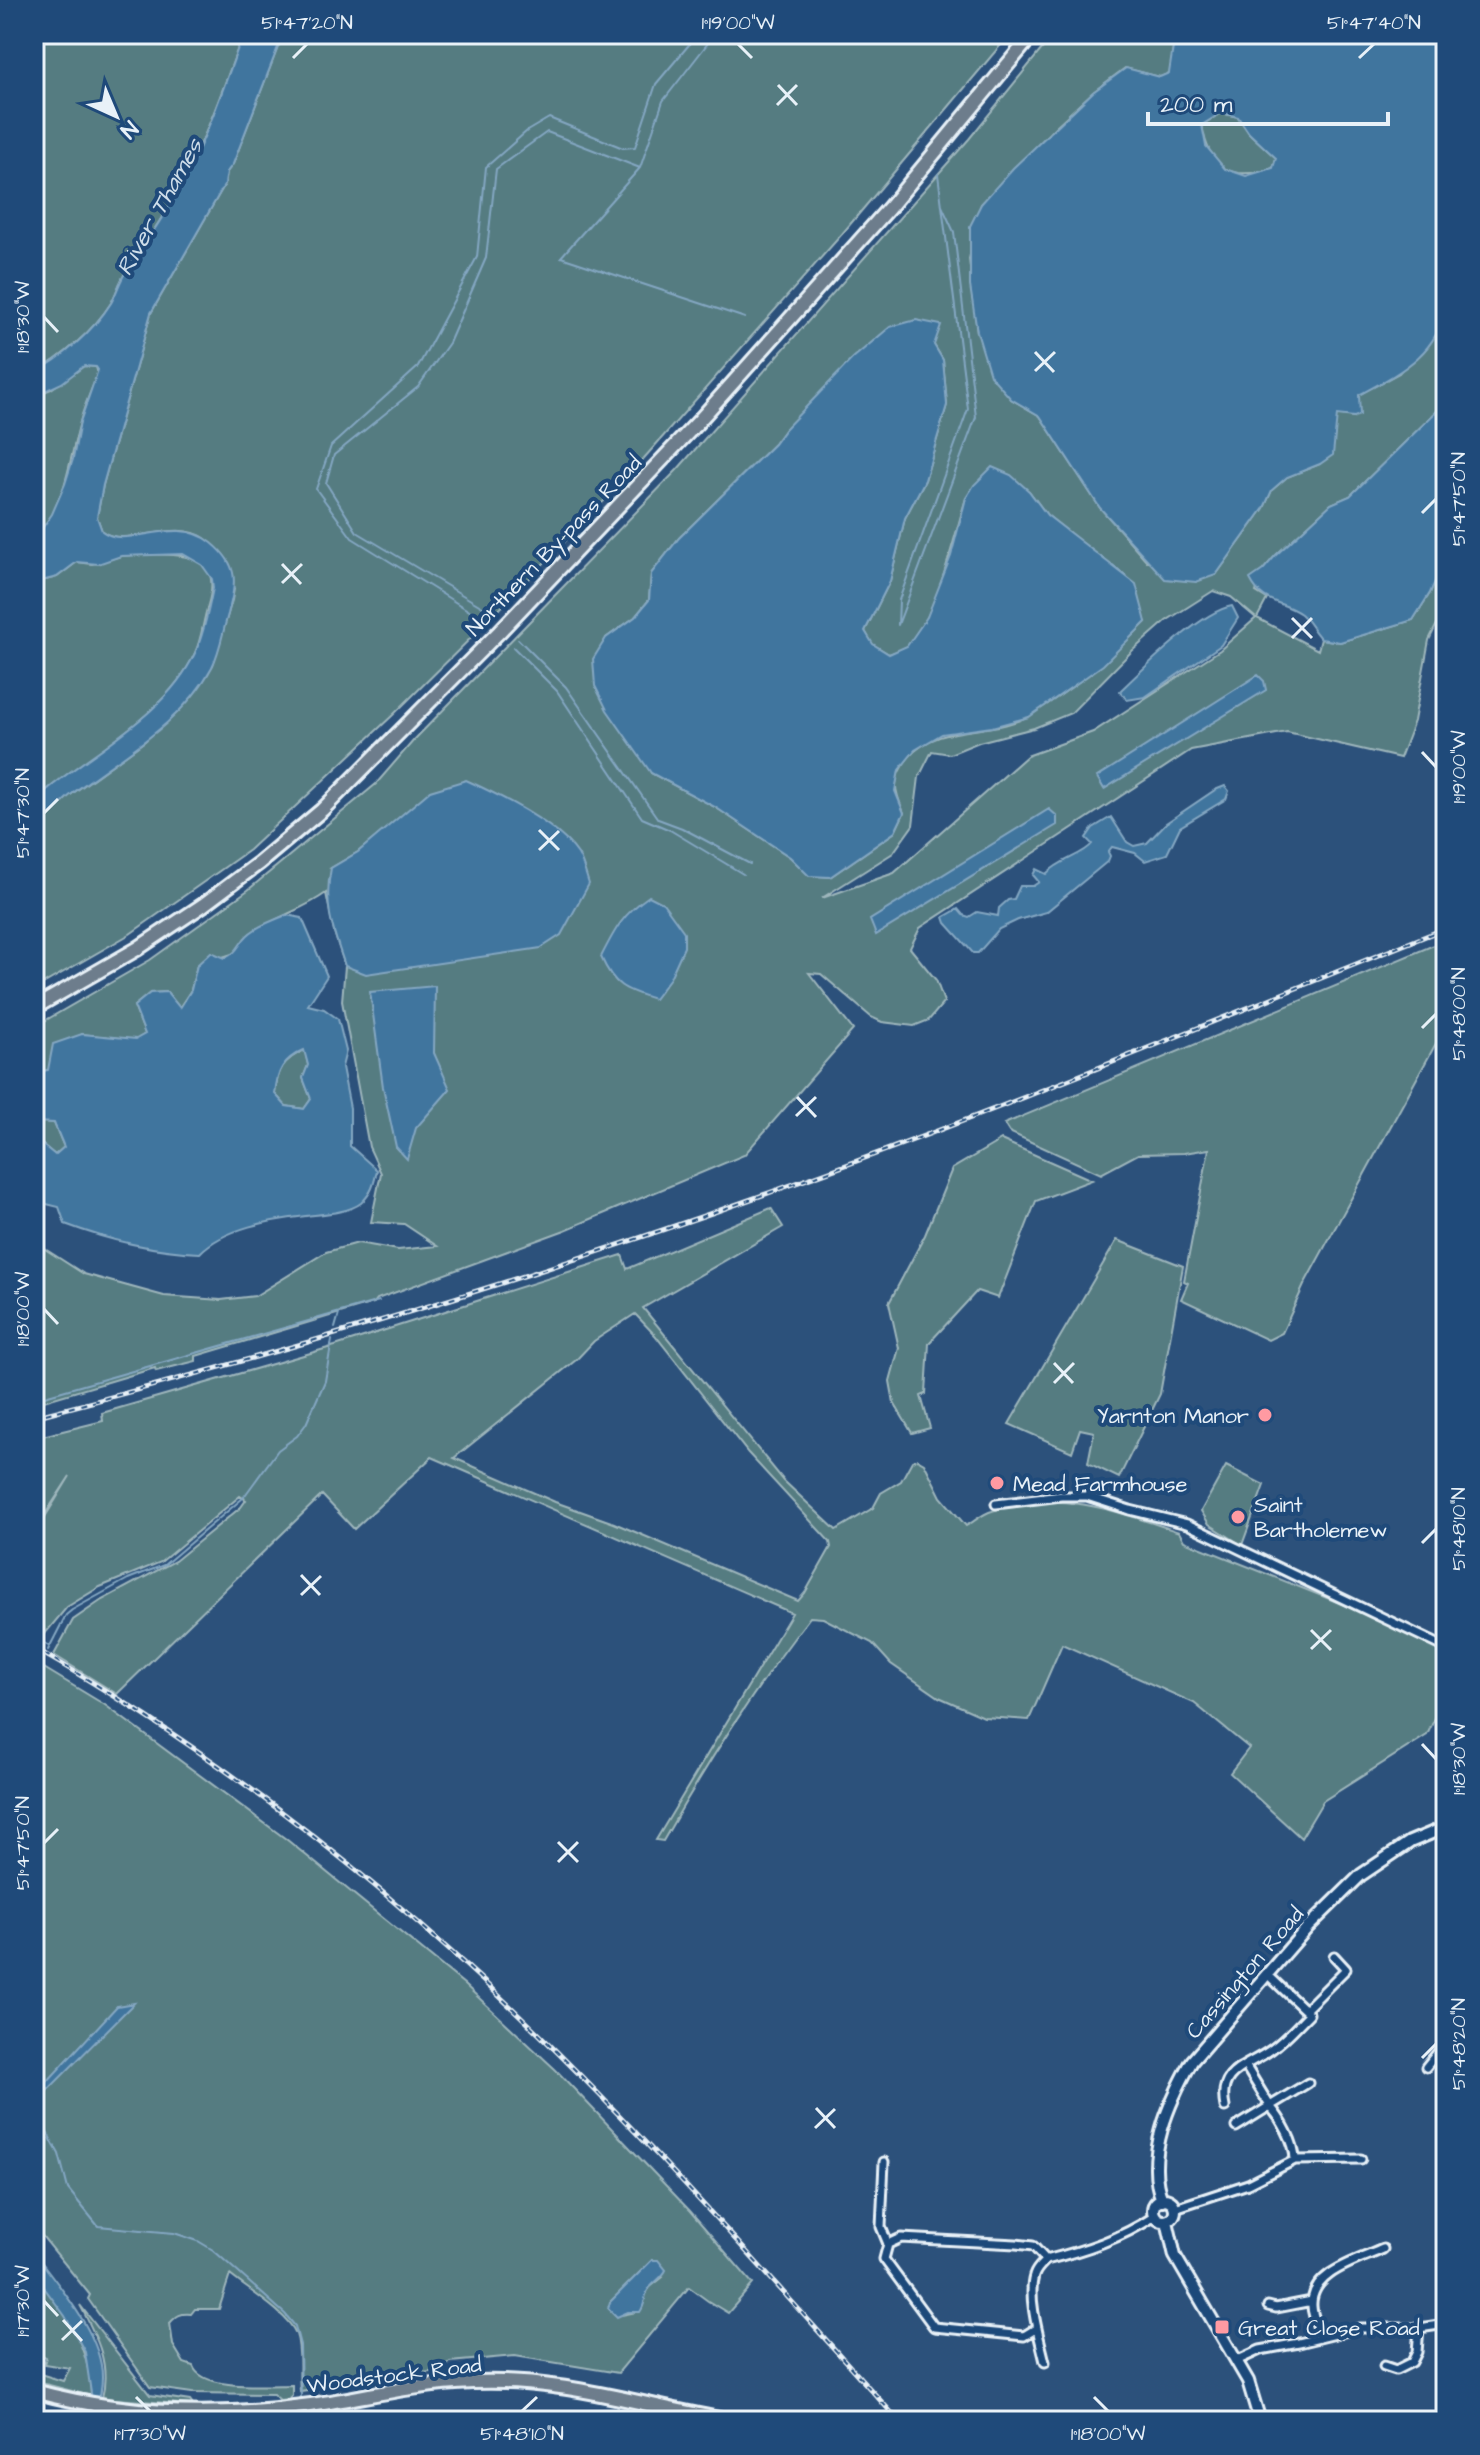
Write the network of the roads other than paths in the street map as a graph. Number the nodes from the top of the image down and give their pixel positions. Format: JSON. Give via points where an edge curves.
{"nodes":[{"id":1,"x":1033,"y":34,"type":"edge"},
{"id":2,"x":34,"y":1008,"type":"edge"},
{"id":3,"x":996,"y":1504,"type":"dead end"},
{"id":4,"x":1446,"y":1648,"type":"edge"},
{"id":5,"x":1446,"y":1827,"type":"edge"},
{"id":6,"x":1334,"y":1956,"type":"dead end"},
{"id":7,"x":1267,"y":1974,"type":"junction"},
{"id":8,"x":1305,"y":2010,"type":"junction"},
{"id":9,"x":1446,"y":2042,"type":"edge"},
{"id":10,"x":1245,"y":2065,"type":"junction"},
{"id":11,"x":1439,"y":2068,"type":"dead end"},
{"id":12,"x":1308,"y":2083,"type":"dead end"},
{"id":13,"x":1270,"y":2106,"type":"junction"},
{"id":14,"x":1225,"y":2107,"type":"dead end"},
{"id":15,"x":1236,"y":2127,"type":"dead end"},
{"id":16,"x":1361,"y":2159,"type":"dead end"},
{"id":17,"x":1295,"y":2160,"type":"junction"},
{"id":18,"x":884,"y":2162,"type":"dead end"},
{"id":19,"x":1162,"y":2200,"type":"junction"},
{"id":20,"x":1175,"y":2208,"type":"junction"},
{"id":21,"x":1155,"y":2216,"type":"junction"},
{"id":22,"x":1167,"y":2221,"type":"junction"},
{"id":23,"x":888,"y":2244,"type":"junction"},
{"id":24,"x":1383,"y":2249,"type":"dead end"},
{"id":25,"x":1046,"y":2260,"type":"junction"},
{"id":26,"x":1312,"y":2301,"type":"junction"},
{"id":27,"x":1268,"y":2306,"type":"dead end"},
{"id":28,"x":1446,"y":2324,"type":"edge"},
{"id":29,"x":1037,"y":2328,"type":"junction"},
{"id":30,"x":1419,"y":2328,"type":"junction"},
{"id":31,"x":1322,"y":2337,"type":"junction"},
{"id":32,"x":1236,"y":2361,"type":"junction"},
{"id":33,"x":1045,"y":2362,"type":"dead end"},
{"id":34,"x":1384,"y":2366,"type":"dead end"},
{"id":35,"x":34,"y":2391,"type":"edge"},
{"id":36,"x":177,"y":2417,"type":"edge"},
{"id":37,"x":730,"y":2421,"type":"edge"},
{"id":38,"x":1260,"y":2421,"type":"edge"}],
"edges":[{"from":1,"to":2,"type":"highway","name":"Northern By-pass Road","via":[[889,208],[697,423],[322,810],[203,905]]},
{"from":3,"to":4,"type":"street","via":[[1087,1496],[1187,1524]]},
{"from":5,"to":7,"type":"street","name":"Cassington Road","via":[[1371,1867]]},
{"from":6,"to":8,"type":"street","via":[[1346,1969]]},
{"from":7,"to":8,"type":"street"},
{"from":7,"to":19,"type":"street","name":"Cassington Road","via":[[1192,2061],[1180,2083],[1159,2146],[1156,2174]]},
{"from":8,"to":10,"type":"street","via":[[1309,2014],[1275,2047]]},
{"from":9,"to":11,"type":"street","via":[[1428,2065]]},
{"from":10,"to":13,"type":"street"},
{"from":10,"to":14,"type":"street","via":[[1226,2083]]},
{"from":12,"to":13,"type":"street"},
{"from":13,"to":15,"type":"street"},
{"from":13,"to":17,"type":"street"},
{"from":16,"to":17,"type":"street"},
{"from":17,"to":20,"type":"street","via":[[1248,2184]]},
{"from":18,"to":23,"type":"street","via":[[881,2227]]},
{"from":19,"to":20,"type":"street"},
{"from":19,"to":21,"type":"street","via":[[1155,2205]]},
{"from":20,"to":22,"type":"street"},
{"from":21,"to":22,"type":"street"},
{"from":21,"to":25,"type":"street","via":[[1125,2235]]},
{"from":22,"to":32,"type":"street","via":[[1175,2256]]},
{"from":23,"to":25,"type":"street","via":[[901,2238],[1016,2244],[1033,2246]]},
{"from":23,"to":29,"type":"street","via":[[884,2259],[934,2327],[1024,2336]]},
{"from":24,"to":26,"type":"street","via":[[1334,2271]]},
{"from":25,"to":29,"type":"street","via":[[1033,2283]]},
{"from":26,"to":27,"type":"street"},
{"from":26,"to":31,"type":"street"},
{"from":28,"to":30,"type":"street"},
{"from":29,"to":33,"type":"street"},
{"from":30,"to":31,"type":"street","via":[[1370,2327]]},
{"from":30,"to":34,"type":"street","via":[[1412,2362],[1396,2372]]},
{"from":31,"to":32,"type":"street","via":[[1260,2350]]},
{"from":32,"to":38,"type":"street"},
{"from":35,"to":36,"type":"highway","name":"Woodstock Road"},
{"from":36,"to":37,"type":"highway","name":"Woodstock Road","via":[[515,2381],[591,2390]]}]}
